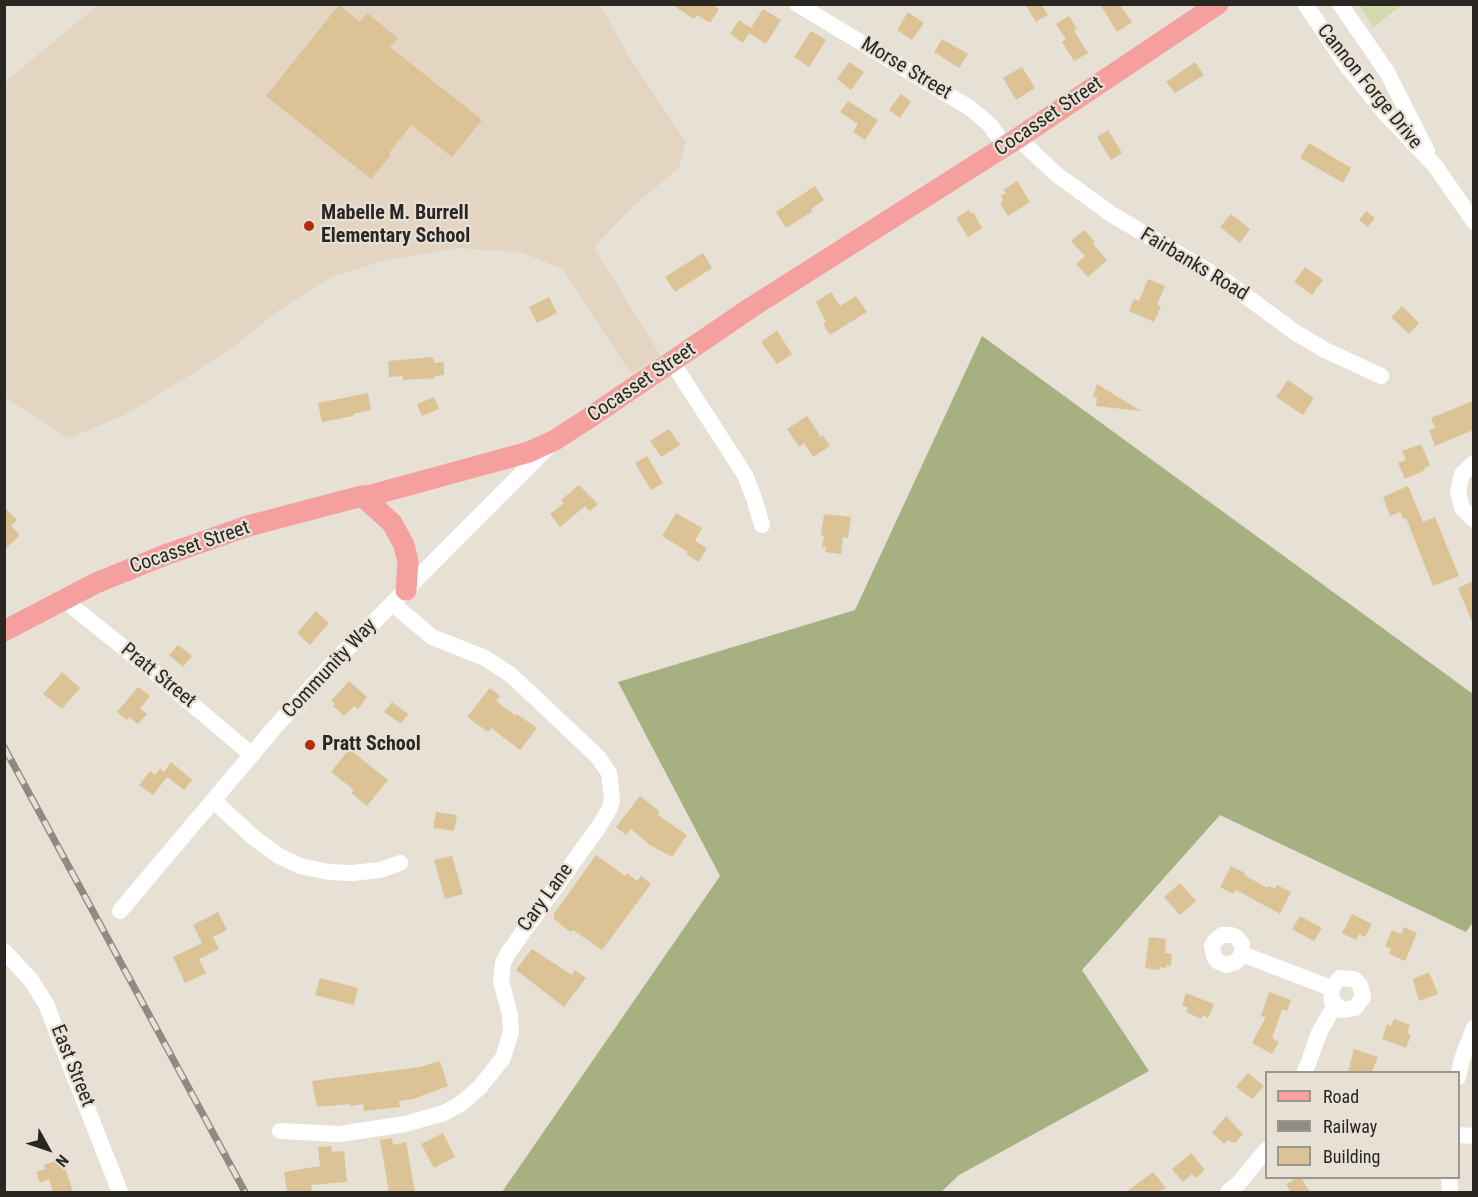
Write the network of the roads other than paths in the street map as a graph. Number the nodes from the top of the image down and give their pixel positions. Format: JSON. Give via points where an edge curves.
{"nodes":[{"id":1,"x":797,"y":4,"type":"edge"},
{"id":2,"x":1218,"y":4,"type":"edge"},
{"id":3,"x":1305,"y":4,"type":"edge"},
{"id":4,"x":1340,"y":4,"type":"edge"},
{"id":5,"x":815,"y":9,"type":"edge"},
{"id":6,"x":1380,"y":60,"type":"junction"},
{"id":7,"x":1356,"y":77,"type":"junction"},
{"id":8,"x":1011,"y":142,"type":"junction"},
{"id":9,"x":1436,"y":167,"type":"junction"},
{"id":10,"x":1473,"y":222,"type":"edge"},
{"id":11,"x":672,"y":362,"type":"junction"},
{"id":12,"x":1381,"y":376,"type":"dead end"},
{"id":13,"x":555,"y":440,"type":"junction"},
{"id":14,"x":1473,"y":463,"type":"edge"},
{"id":15,"x":362,"y":496,"type":"junction"},
{"id":16,"x":1473,"y":520,"type":"edge"},
{"id":17,"x":762,"y":525,"type":"dead end"},
{"id":18,"x":399,"y":597,"type":"junction"},
{"id":19,"x":63,"y":599,"type":"junction"},
{"id":20,"x":4,"y":631,"type":"edge"},
{"id":21,"x":252,"y":755,"type":"junction"},
{"id":22,"x":214,"y":801,"type":"junction"},
{"id":23,"x":400,"y":863,"type":"dead end"},
{"id":24,"x":120,"y":911,"type":"dead end"},
{"id":25,"x":4,"y":951,"type":"edge"},
{"id":26,"x":1242,"y":954,"type":"dead end"},
{"id":27,"x":1331,"y":988,"type":"junction"},
{"id":28,"x":1335,"y":1005,"type":"junction"},
{"id":29,"x":1473,"y":1028,"type":"edge"},
{"id":30,"x":1305,"y":1071,"type":"edge"},
{"id":31,"x":1459,"y":1071,"type":"edge"},
{"id":32,"x":280,"y":1131,"type":"dead end"},
{"id":33,"x":1265,"y":1151,"type":"edge"},
{"id":34,"x":120,"y":1192,"type":"edge"},
{"id":35,"x":1228,"y":1192,"type":"edge"}],
"edges":[{"from":1,"to":5,"type":"street","name":"Morse Street"},
{"from":2,"to":8,"type":"main road","name":"Cocasset Street"},
{"from":3,"to":7,"type":"street","name":"Cannon Forge Drive"},
{"from":4,"to":6,"type":"street","name":"Cannon Forge Drive"},
{"from":5,"to":8,"type":"street","name":"Morse Street","via":[[970,108]]},
{"from":6,"to":7,"type":"street"},
{"from":6,"to":9,"type":"street","name":"Cannon Forge Drive"},
{"from":7,"to":9,"type":"street","name":"Cannon Forge Drive"},
{"from":8,"to":11,"type":"main road","name":"Cocasset Street"},
{"from":8,"to":12,"type":"street","name":"Fairbanks Road","via":[[1112,214],[1228,283],[1296,333]]},
{"from":9,"to":10,"type":"street","name":"Cannon Forge Drive"},
{"from":11,"to":13,"type":"main road","name":"Cocasset Street"},
{"from":11,"to":17,"type":"street","via":[[745,475]]},
{"from":13,"to":15,"type":"main road","name":"Cocasset Street","via":[[529,452]]},
{"from":13,"to":18,"type":"street","name":"Community Way"},
{"from":14,"to":16,"type":"street","via":[[1462,474],[1458,491],[1462,508]]},
{"from":15,"to":18,"type":"main road","via":[[392,524],[404,545],[408,562]]},
{"from":15,"to":19,"type":"main road","name":"Cocasset Street","via":[[248,526],[165,555]]},
{"from":18,"to":21,"type":"street","name":"Community Way","via":[[336,660]]},
{"from":18,"to":32,"type":"street","name":"Cary Lane","via":[[432,637],[485,658],[511,675],[598,757],[609,773],[612,799],[605,817],[503,963],[501,981],[511,1032],[503,1058],[480,1087],[444,1113],[414,1122],[340,1134]]},
{"from":19,"to":20,"type":"main road","name":"Cocasset Street"},
{"from":19,"to":21,"type":"street","name":"Pratt Street"},
{"from":21,"to":22,"type":"street","name":"Community Way"},
{"from":22,"to":23,"type":"street","via":[[253,837],[300,866],[352,873]]},
{"from":22,"to":24,"type":"street","name":"Community Way"},
{"from":25,"to":34,"type":"street","name":"East Street","via":[[31,980],[50,1012]]},
{"from":26,"to":27,"type":"street"},
{"from":27,"to":28,"type":"street","via":[[1330,997]]},
{"from":27,"to":28,"type":"street","via":[[1349,977],[1362,988],[1363,997],[1355,1008],[1347,1010]]},
{"from":28,"to":30,"type":"street"},
{"from":29,"to":31,"type":"street"},
{"from":33,"to":35,"type":"street"}]}
